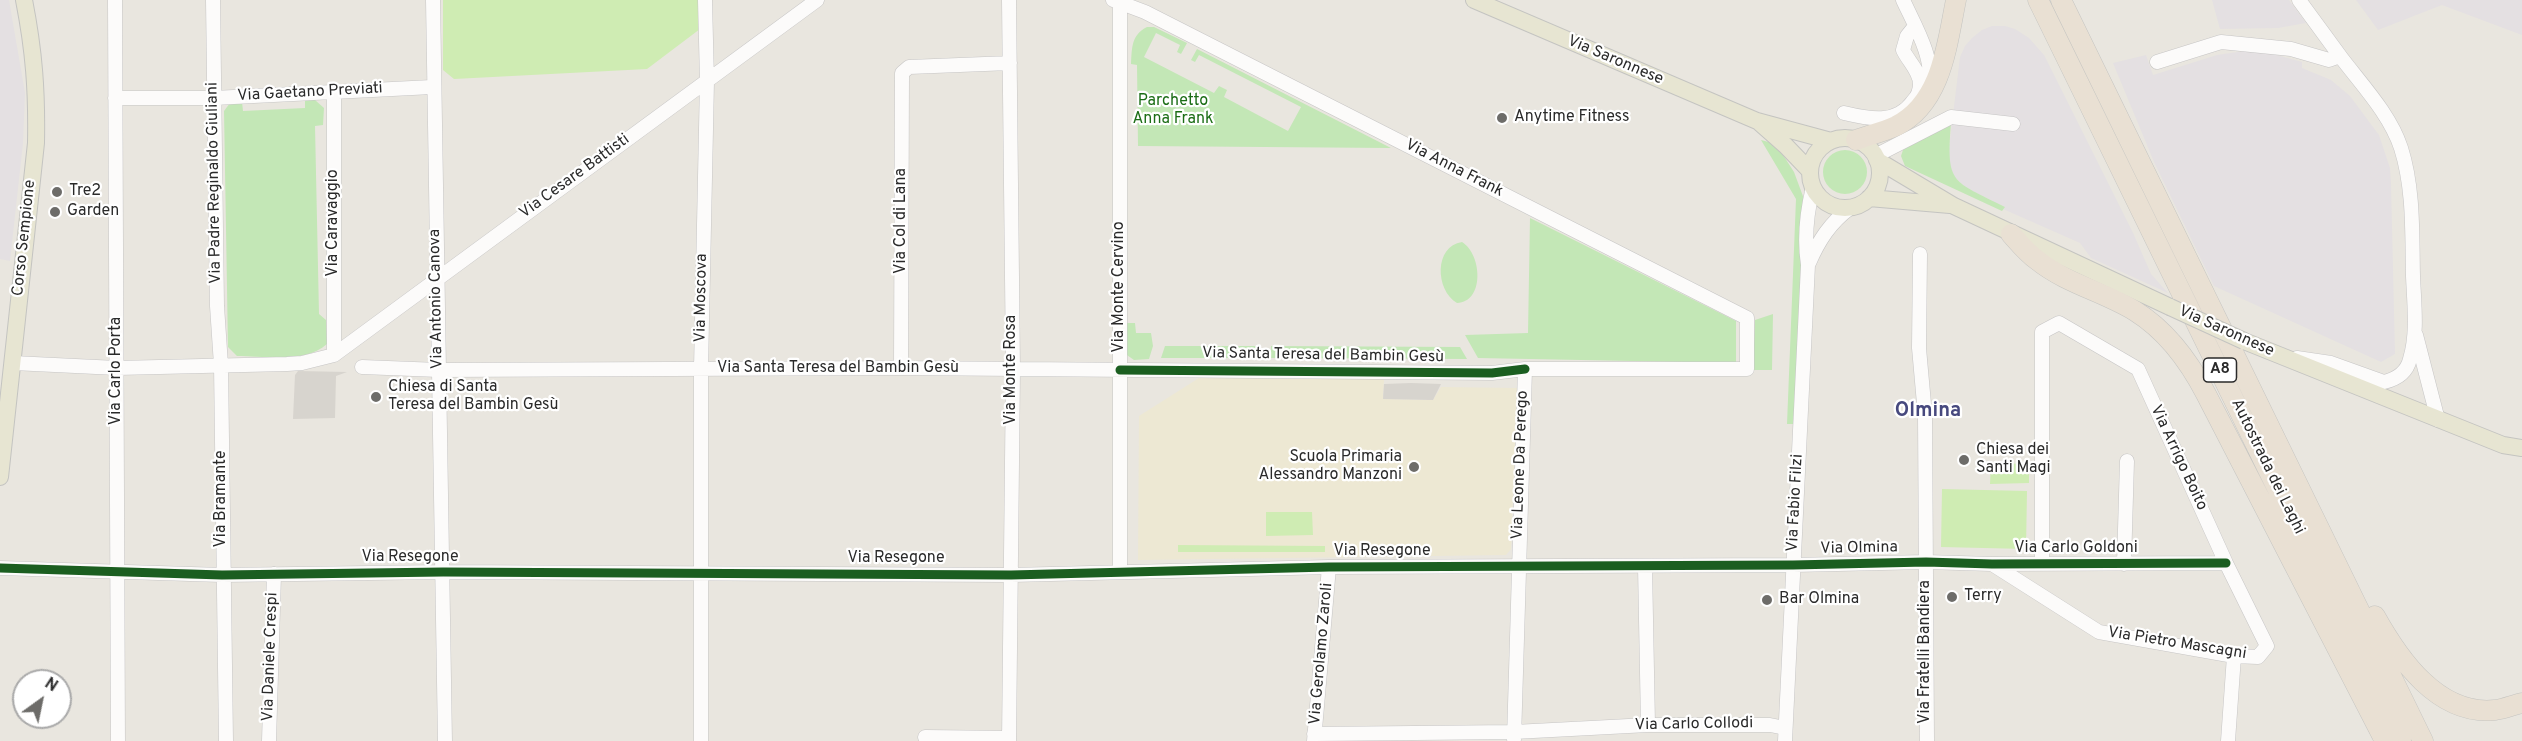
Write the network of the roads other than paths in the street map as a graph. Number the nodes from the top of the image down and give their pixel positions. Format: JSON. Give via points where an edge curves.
{"nodes":[{"id":1,"x":24,"y":0,"type":"edge"},
{"id":2,"x":115,"y":0,"type":"edge"},
{"id":3,"x":213,"y":0,"type":"edge"},
{"id":4,"x":433,"y":0,"type":"edge"},
{"id":5,"x":705,"y":0,"type":"edge"},
{"id":6,"x":817,"y":0,"type":"edge"},
{"id":7,"x":1009,"y":0,"type":"edge"},
{"id":8,"x":1474,"y":0,"type":"edge"},
{"id":9,"x":1903,"y":0,"type":"edge"},
{"id":10,"x":1956,"y":0,"type":"edge"},
{"id":11,"x":2038,"y":0,"type":"edge"},
{"id":12,"x":2061,"y":0,"type":"edge"},
{"id":13,"x":2299,"y":0,"type":"edge"},
{"id":14,"x":1117,"y":1,"type":"edge"},
{"id":15,"x":1915,"y":26,"type":"junction"},
{"id":16,"x":2340,"y":56,"type":"junction"},
{"id":17,"x":2157,"y":62,"type":"dead end"},
{"id":18,"x":1010,"y":63,"type":"junction"},
{"id":19,"x":707,"y":81,"type":"junction"},
{"id":20,"x":432,"y":87,"type":"junction"},
{"id":21,"x":334,"y":92,"type":"junction"},
{"id":22,"x":1928,"y":96,"type":"junction"},
{"id":23,"x":115,"y":98,"type":"junction"},
{"id":24,"x":214,"y":98,"type":"junction"},
{"id":25,"x":1844,"y":113,"type":"dead end"},
{"id":26,"x":1757,"y":121,"type":"junction"},
{"id":27,"x":2013,"y":124,"type":"dead end"},
{"id":28,"x":1856,"y":140,"type":"junction"},
{"id":29,"x":1831,"y":141,"type":"junction"},
{"id":30,"x":1876,"y":158,"type":"junction"},
{"id":31,"x":1811,"y":179,"type":"junction"},
{"id":32,"x":1869,"y":198,"type":"junction"},
{"id":33,"x":1954,"y":206,"type":"junction"},
{"id":34,"x":1850,"y":208,"type":"junction"},
{"id":35,"x":2011,"y":234,"type":"junction"},
{"id":36,"x":1920,"y":254,"type":"dead end"},
{"id":37,"x":1808,"y":265,"type":"junction"},
{"id":38,"x":437,"y":278,"type":"junction"},
{"id":39,"x":2415,"y":330,"type":"junction"},
{"id":40,"x":334,"y":355,"type":"junction"},
{"id":41,"x":2283,"y":356,"type":"junction"},
{"id":42,"x":13,"y":363,"type":"junction"},
{"id":43,"x":221,"y":365,"type":"junction"},
{"id":44,"x":362,"y":367,"type":"dead end"},
{"id":45,"x":117,"y":368,"type":"junction"},
{"id":46,"x":902,"y":368,"type":"junction"},
{"id":47,"x":701,"y":369,"type":"junction"},
{"id":48,"x":1013,"y":369,"type":"junction"},
{"id":49,"x":1120,"y":369,"type":"junction"},
{"id":50,"x":1525,"y":369,"type":"junction"},
{"id":51,"x":1747,"y":369,"type":"joint"},
{"id":52,"x":439,"y":370,"type":"junction"},
{"id":53,"x":2438,"y":420,"type":"junction"},
{"id":54,"x":2275,"y":438,"type":"junction"},
{"id":55,"x":2503,"y":446,"type":"junction"},
{"id":56,"x":2522,"y":448,"type":"edge"},
{"id":57,"x":2127,"y":461,"type":"dead end"},
{"id":58,"x":2522,"y":461,"type":"edge"},
{"id":59,"x":0,"y":477,"type":"edge"},
{"id":60,"x":1926,"y":562,"type":"junction"},
{"id":61,"x":2042,"y":563,"type":"junction"},
{"id":62,"x":2226,"y":563,"type":"junction"},
{"id":63,"x":1992,"y":564,"type":"junction"},
{"id":64,"x":2124,"y":564,"type":"junction"},
{"id":65,"x":1793,"y":565,"type":"junction"},
{"id":66,"x":1518,"y":566,"type":"junction"},
{"id":67,"x":1646,"y":566,"type":"junction"},
{"id":68,"x":1329,"y":567,"type":"junction"},
{"id":69,"x":0,"y":568,"type":"edge"},
{"id":70,"x":118,"y":571,"type":"junction"},
{"id":71,"x":443,"y":572,"type":"junction"},
{"id":72,"x":1120,"y":572,"type":"junction"},
{"id":73,"x":222,"y":574,"type":"junction"},
{"id":74,"x":274,"y":574,"type":"junction"},
{"id":75,"x":701,"y":574,"type":"junction"},
{"id":76,"x":1011,"y":575,"type":"junction"},
{"id":77,"x":2267,"y":646,"type":"joint"},
{"id":78,"x":2234,"y":656,"type":"junction"},
{"id":79,"x":2522,"y":703,"type":"edge"},
{"id":80,"x":1648,"y":725,"type":"junction"},
{"id":81,"x":1785,"y":735,"type":"edge"},
{"id":82,"x":925,"y":736,"type":"dead end"},
{"id":83,"x":1514,"y":736,"type":"edge"},
{"id":84,"x":1314,"y":737,"type":"edge"},
{"id":85,"x":1009,"y":739,"type":"edge"},
{"id":86,"x":118,"y":741,"type":"edge"},
{"id":87,"x":226,"y":741,"type":"edge"},
{"id":88,"x":268,"y":741,"type":"edge"},
{"id":89,"x":445,"y":741,"type":"edge"},
{"id":90,"x":701,"y":741,"type":"edge"},
{"id":91,"x":1927,"y":741,"type":"edge"},
{"id":92,"x":2228,"y":741,"type":"edge"},
{"id":93,"x":2385,"y":741,"type":"edge"},
{"id":94,"x":2401,"y":741,"type":"edge"},
{"id":95,"x":2423,"y":741,"type":"edge"}],
"edges":[{"from":1,"to":42,"type":"main road","name":"Corso Sempione","via":[[37,90]]},
{"from":2,"to":23,"type":"street","name":"Via Carlo Porta"},
{"from":3,"to":24,"type":"street","name":"Via Padre Reginaldo Giuliani"},
{"from":4,"to":20,"type":"street","name":"Via Antonio Canova"},
{"from":5,"to":19,"type":"street","name":"Via Moscova"},
{"from":6,"to":19,"type":"street","name":"Via Cesare Battisti"},
{"from":7,"to":18,"type":"street","name":"Via Monte Rosa"},
{"from":8,"to":26,"type":"main road","name":"Via Saronnese"},
{"from":9,"to":15,"type":"street"},
{"from":10,"to":22,"type":"highway","via":[[1943,60]]},
{"from":11,"to":94,"type":"highway","name":"Autostrada dei Laghi","number":"A8"},
{"from":12,"to":54,"type":"highway","name":"Autostrada dei Laghi","number":"A8"},
{"from":13,"to":16,"type":"street"},
{"from":14,"to":49,"type":"street","name":"Via Monte Cervino"},
{"from":14,"to":51,"type":"street","name":"Via Anna Frank","via":[[1747,318]]},
{"from":15,"to":22,"type":"street","via":[[1931,79]]},
{"from":15,"to":25,"type":"street","via":[[1903,50],[1920,84],[1909,107],[1892,117],[1873,119]]},
{"from":16,"to":17,"type":"street","via":[[2329,60],[2281,47],[2221,42]]},
{"from":16,"to":39,"type":"street","via":[[2390,125],[2401,148],[2410,199]]},
{"from":18,"to":46,"type":"street","name":"Via Col di Lana","via":[[909,67],[902,73]]},
{"from":18,"to":48,"type":"street","name":"Via Monte Rosa"},
{"from":19,"to":38,"type":"street","name":"Via Cesare Battisti"},
{"from":19,"to":47,"type":"street","name":"Via Moscova"},
{"from":20,"to":21,"type":"street","name":"Via Gaetano Previati"},
{"from":20,"to":38,"type":"street","name":"Via Antonio Canova"},
{"from":21,"to":24,"type":"street","name":"Via Gaetano Previati"},
{"from":21,"to":40,"type":"street","name":"Via Caravaggio"},
{"from":22,"to":28,"type":"highway","via":[[1911,116]]},
{"from":23,"to":24,"type":"street","name":"Via Gaetano Previati"},
{"from":23,"to":45,"type":"street","name":"Via Carlo Porta"},
{"from":24,"to":43,"type":"street","name":"Via Padre Reginaldo Giuliani"},
{"from":26,"to":29,"type":"main road","name":"Via Saronnese"},
{"from":26,"to":31,"type":"main road","name":"Via Saronnese","via":[[1786,146]]},
{"from":27,"to":30,"type":"street","via":[[1951,117]]},
{"from":28,"to":29,"type":"main road","name":"Via Saronnese"},
{"from":28,"to":30,"type":"main road","name":"Via Saronnese","via":[[1865,144]]},
{"from":29,"to":31,"type":"main road","via":[[1818,151]]},
{"from":30,"to":32,"type":"main road","via":[[1880,175]]},
{"from":30,"to":33,"type":"main road","name":"Via Saronnese"},
{"from":31,"to":34,"type":"main road","name":"Via Saronnese","via":[[1828,204]]},
{"from":31,"to":37,"type":"street","name":"Via Fabio Filzi"},
{"from":32,"to":33,"type":"main road","name":"Via Saronnese"},
{"from":32,"to":34,"type":"main road"},
{"from":33,"to":35,"type":"main road","name":"Via Saronnese"},
{"from":34,"to":37,"type":"street","name":"Via Fabio Filzi","via":[[1820,237]]},
{"from":35,"to":41,"type":"main road","name":"Via Saronnese","bridge":true},
{"from":35,"to":93,"type":"highway","via":[[2046,267],[2136,312],[2165,335],[2187,362]]},
{"from":36,"to":60,"type":"street"},
{"from":37,"to":65,"type":"street","name":"Via Fabio Filzi"},
{"from":38,"to":40,"type":"street","name":"Via Cesare Battisti"},
{"from":38,"to":52,"type":"street","name":"Via Antonio Canova"},
{"from":39,"to":41,"type":"street","via":[[2406,368],[2384,382],[2331,363]]},
{"from":39,"to":53,"type":"street"},
{"from":40,"to":43,"type":"street","via":[[302,363]]},
{"from":41,"to":53,"type":"main road","name":"Via Saronnese"},
{"from":42,"to":45,"type":"street"},
{"from":42,"to":59,"type":"main road","name":"Corso Sempione"},
{"from":43,"to":45,"type":"street"},
{"from":43,"to":73,"type":"street","name":"Via Bramante"},
{"from":44,"to":52,"type":"street","name":"Via Santa Teresa del Bambin Gesù"},
{"from":45,"to":70,"type":"street","name":"Via Carlo Porta"},
{"from":46,"to":47,"type":"street","name":"Via Santa Teresa del Bambin Gesù"},
{"from":46,"to":48,"type":"street","name":"Via Santa Teresa del Bambin Gesù"},
{"from":47,"to":52,"type":"street","name":"Via Santa Teresa del Bambin Gesù"},
{"from":47,"to":75,"type":"street","name":"Via Moscova"},
{"from":48,"to":49,"type":"street","name":"Via Santa Teresa del Bambin Gesù"},
{"from":48,"to":76,"type":"street","name":"Via Monte Rosa"},
{"from":49,"to":50,"type":"street","name":"Via Santa Teresa del Bambin Gesù","via":[[1492,373]]},
{"from":49,"to":72,"type":"street","name":"Via Monte Cervino"},
{"from":50,"to":51,"type":"street","name":"Via Santa Teresa del Bambin Gesù"},
{"from":50,"to":66,"type":"street","name":"Via Leone Da Perego"},
{"from":52,"to":71,"type":"street","name":"Via Antonio Canova"},
{"from":53,"to":55,"type":"main road","name":"Via Saronnese"},
{"from":54,"to":79,"type":"highway","via":[[2386,637],[2420,680],[2466,707],[2495,710]]},
{"from":54,"to":95,"type":"highway","name":"Autostrada dei Laghi","number":"A8"},
{"from":55,"to":56,"type":"main road","name":"Via Saronnese"},
{"from":55,"to":58,"type":"main road","name":"Via Saronnese"},
{"from":57,"to":64,"type":"street","name":"Via Carlo Goldoni"},
{"from":60,"to":63,"type":"street","name":"Via Carlo Goldoni"},
{"from":60,"to":65,"type":"street","name":"Via Olmina"},
{"from":60,"to":91,"type":"street","name":"Via Fratelli Bandiera"},
{"from":61,"to":62,"type":"street","name":"Via Arrigo Boito","via":[[2042,332],[2059,322],[2138,369]]},
{"from":61,"to":63,"type":"street","name":"Via Carlo Goldoni"},
{"from":61,"to":64,"type":"street","name":"Via Carlo Goldoni"},
{"from":62,"to":64,"type":"street","name":"Via Carlo Goldoni"},
{"from":62,"to":77,"type":"street","name":"Via Arrigo Boito"},
{"from":63,"to":78,"type":"street","name":"Via Pietro Mascagni","via":[[2099,632]]},
{"from":65,"to":67,"type":"street","name":"Via Resegone"},
{"from":65,"to":81,"type":"street","name":"Via Fabio Filzi"},
{"from":66,"to":67,"type":"street","name":"Via Resegone"},
{"from":66,"to":68,"type":"street","name":"Via Resegone"},
{"from":66,"to":83,"type":"street","name":"Via Leone Da Perego"},
{"from":67,"to":80,"type":"street"},
{"from":68,"to":72,"type":"street","name":"Via Resegone"},
{"from":68,"to":84,"type":"street","name":"Via Gerolamo Zaroli"},
{"from":69,"to":70,"type":"street","name":"Via Resegone"},
{"from":70,"to":73,"type":"street","name":"Via Resegone"},
{"from":70,"to":86,"type":"street","name":"Via Carlo Porta"},
{"from":71,"to":74,"type":"street","name":"Via Resegone"},
{"from":71,"to":75,"type":"street","name":"Via Resegone"},
{"from":71,"to":89,"type":"street","name":"Via Antonio Canova"},
{"from":72,"to":76,"type":"street","name":"Via Resegone"},
{"from":73,"to":74,"type":"street","name":"Via Resegone"},
{"from":73,"to":87,"type":"street","name":"Via Bramante"},
{"from":74,"to":88,"type":"street","name":"Via Daniele Crespi"},
{"from":75,"to":76,"type":"street","name":"Via Resegone"},
{"from":75,"to":90,"type":"street","name":"Via Moscova"},
{"from":76,"to":85,"type":"street","name":"Via Monte Rosa"},
{"from":77,"to":78,"type":"street","name":"Via Pietro Mascagni","via":[[2258,657]]},
{"from":78,"to":92,"type":"street"},
{"from":80,"to":81,"type":"street","name":"Via Carlo Collodi","via":[[1770,725]]},
{"from":80,"to":83,"type":"street","name":"Via Carlo Collodi"},
{"from":82,"to":85,"type":"street"},
{"from":83,"to":84,"type":"street","name":"Via Carlo Collodi"}]}
